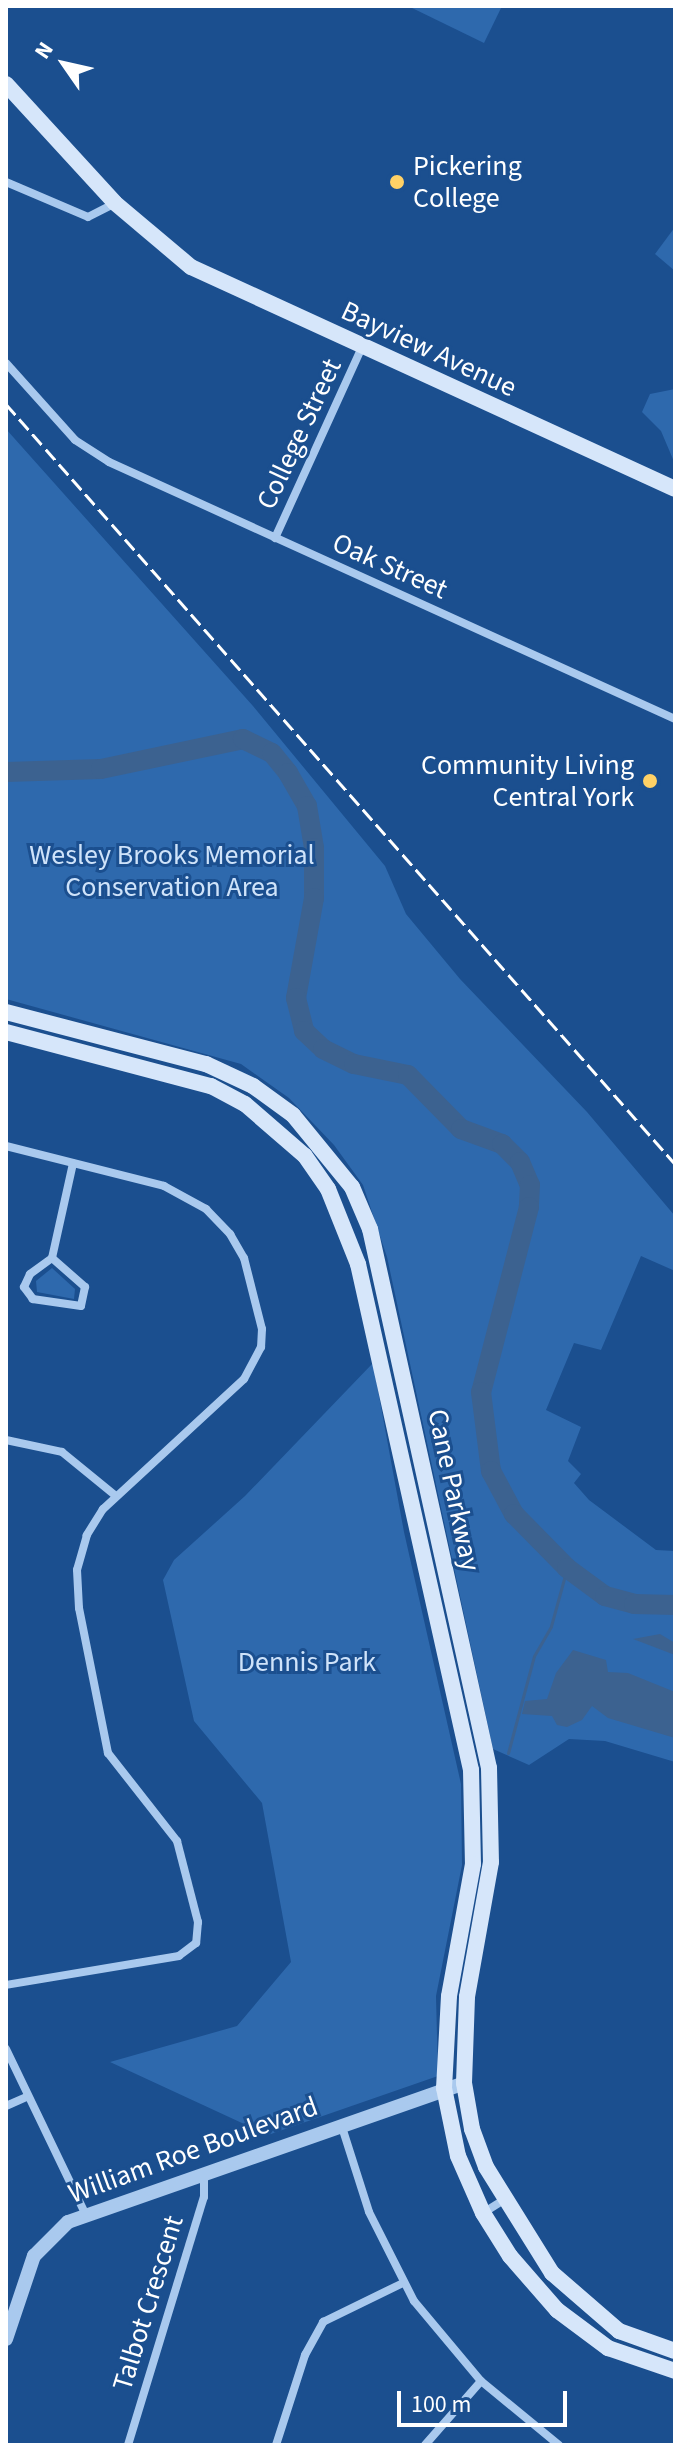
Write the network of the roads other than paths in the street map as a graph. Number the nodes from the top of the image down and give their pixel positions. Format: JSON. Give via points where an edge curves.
{"nodes":[{"id":1,"x":6,"y":84,"type":"edge"},
{"id":2,"x":6,"y":182,"type":"edge"},
{"id":3,"x":115,"y":203,"type":"junction"},
{"id":4,"x":362,"y":347,"type":"junction"},
{"id":5,"x":6,"y":363,"type":"edge"},
{"id":6,"x":675,"y":489,"type":"edge"},
{"id":7,"x":275,"y":538,"type":"junction"},
{"id":8,"x":675,"y":719,"type":"edge"},
{"id":9,"x":6,"y":1012,"type":"edge"},
{"id":10,"x":6,"y":1032,"type":"edge"},
{"id":11,"x":6,"y":1146,"type":"edge"},
{"id":12,"x":73,"y":1163,"type":"junction"},
{"id":13,"x":52,"y":1258,"type":"junction"},
{"id":14,"x":6,"y":1440,"type":"edge"},
{"id":15,"x":116,"y":1496,"type":"junction"},
{"id":16,"x":6,"y":1985,"type":"edge"},
{"id":17,"x":6,"y":2049,"type":"edge"},
{"id":18,"x":464,"y":2083,"type":"junction"},
{"id":19,"x":444,"y":2088,"type":"junction"},
{"id":20,"x":26,"y":2097,"type":"junction"},
{"id":21,"x":6,"y":2106,"type":"edge"},
{"id":22,"x":341,"y":2123,"type":"junction"},
{"id":23,"x":204,"y":2173,"type":"junction"},
{"id":24,"x":505,"y":2199,"type":"junction"},
{"id":25,"x":85,"y":2213,"type":"junction"},
{"id":26,"x":483,"y":2213,"type":"junction"},
{"id":27,"x":403,"y":2283,"type":"junction"},
{"id":28,"x":6,"y":2339,"type":"edge"},
{"id":29,"x":675,"y":2351,"type":"edge"},
{"id":30,"x":675,"y":2371,"type":"edge"},
{"id":31,"x":481,"y":2381,"type":"junction"},
{"id":32,"x":128,"y":2445,"type":"edge"},
{"id":33,"x":276,"y":2445,"type":"edge"},
{"id":34,"x":425,"y":2445,"type":"edge"},
{"id":35,"x":559,"y":2445,"type":"edge"}],
"edges":[{"from":1,"to":3,"type":"main road","name":"Bayview Avenue"},
{"from":2,"to":3,"type":"street","via":[[88,217]]},
{"from":3,"to":4,"type":"main road","name":"Bayview Avenue","via":[[165,250]]},
{"from":4,"to":6,"type":"main road","name":"Bayview Avenue"},
{"from":4,"to":7,"type":"street","name":"College Street"},
{"from":5,"to":7,"type":"street","name":"Oak Street","via":[[89,449]]},
{"from":7,"to":8,"type":"street","name":"Oak Street"},
{"from":9,"to":18,"type":"main road","name":"Cane Parkway","via":[[206,1064],[253,1086],[293,1115],[326,1150],[352,1187],[370,1229],[489,1768],[491,1862],[467,1997]]},
{"from":10,"to":19,"type":"main road","name":"Cane Parkway","via":[[176,1074],[245,1104],[305,1156],[333,1201],[358,1264],[471,1770],[473,1864],[449,1996]]},
{"from":11,"to":12,"type":"street"},
{"from":12,"to":13,"type":"street"},
{"from":12,"to":15,"type":"street","via":[[164,1186],[206,1209],[244,1258],[261,1314],[261,1347],[244,1379]]},
{"from":13,"to":13,"type":"street","via":[[85,1287],[81,1306],[27,1294],[27,1278]]},
{"from":14,"to":15,"type":"street","via":[[62,1452]]},
{"from":15,"to":16,"type":"street","via":[[94,1522],[81,1550],[79,1608],[108,1753],[177,1841],[199,1933],[192,1949],[179,1956]]},
{"from":17,"to":20,"type":"street"},
{"from":18,"to":19,"type":"street","name":"William Roe Boulevard"},
{"from":18,"to":24,"type":"main road","name":"Cane Parkway","via":[[472,2129]]},
{"from":19,"to":22,"type":"street","name":"William Roe Boulevard"},
{"from":19,"to":26,"type":"main road","name":"Cane Parkway","via":[[458,2156]]},
{"from":20,"to":21,"type":"street"},
{"from":20,"to":25,"type":"street"},
{"from":22,"to":23,"type":"street","name":"William Roe Boulevard"},
{"from":22,"to":27,"type":"street","via":[[369,2212]]},
{"from":23,"to":25,"type":"street","name":"William Roe Boulevard"},
{"from":23,"to":32,"type":"street","name":"Talbot Crescent","via":[[204,2197]]},
{"from":24,"to":26,"type":"street"},
{"from":24,"to":29,"type":"main road","name":"Cane Parkway","via":[[529,2244],[587,2307],[619,2331]]},
{"from":25,"to":28,"type":"street","name":"William Roe Boulevard","via":[[49,2238],[34,2256]]},
{"from":26,"to":30,"type":"main road","name":"Cane Parkway","via":[[510,2256],[557,2310],[608,2348]]},
{"from":27,"to":31,"type":"street","via":[[435,2331]]},
{"from":27,"to":33,"type":"street","via":[[323,2322],[305,2355]]},
{"from":31,"to":34,"type":"street"},
{"from":31,"to":35,"type":"street"}]}
